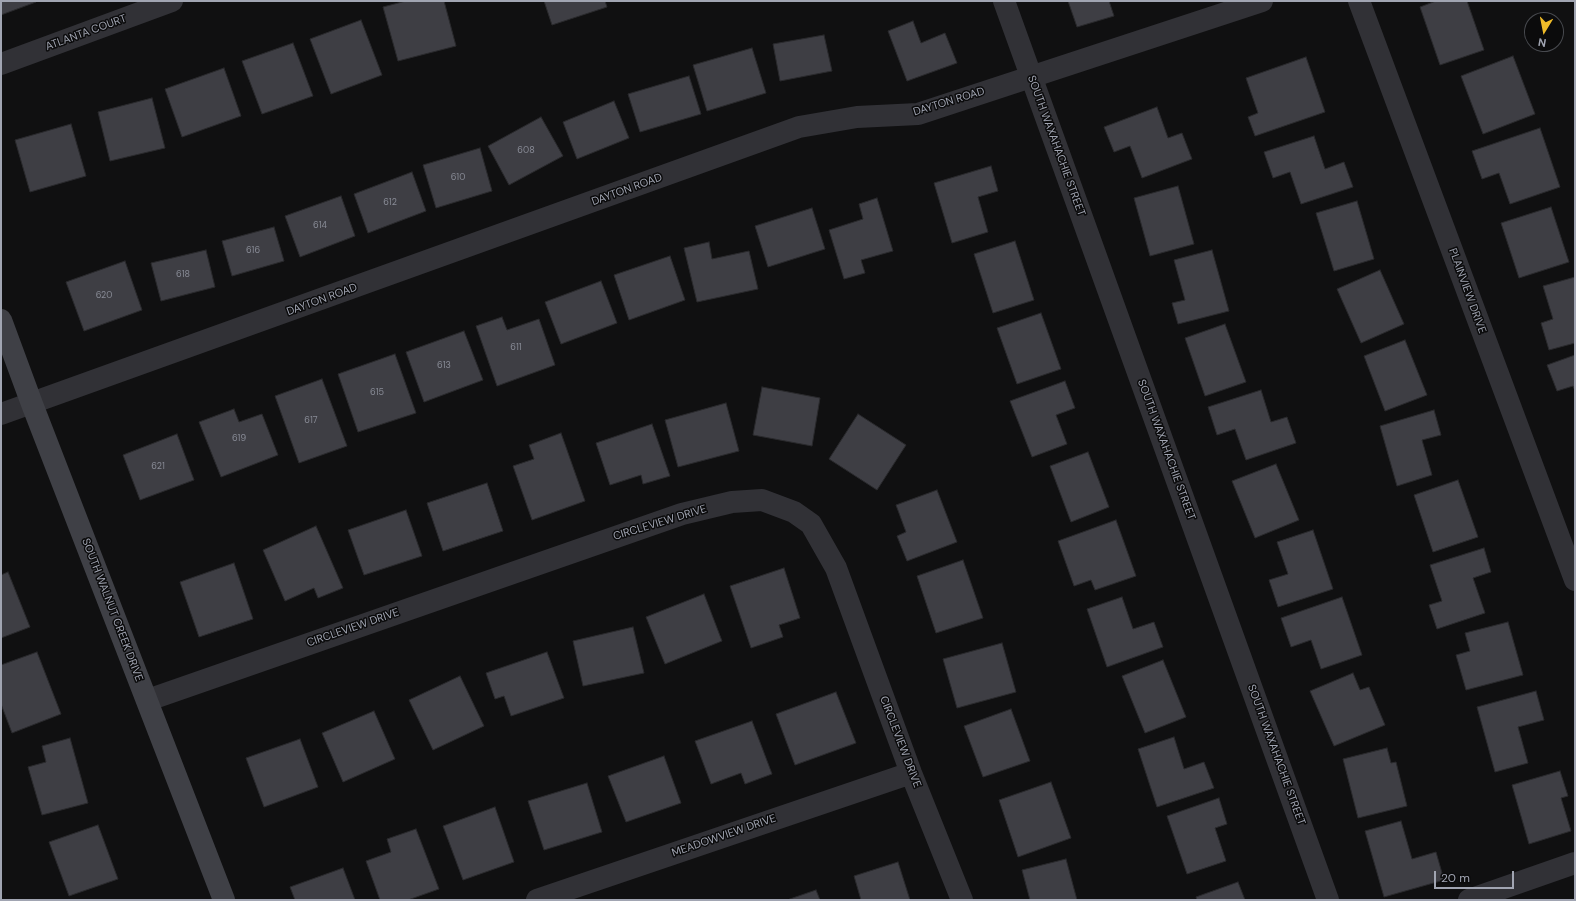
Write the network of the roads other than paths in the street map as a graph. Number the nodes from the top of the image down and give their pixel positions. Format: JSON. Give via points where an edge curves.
{"nodes":[{"id":1,"x":172,"y":1,"type":"edge"},
{"id":2,"x":1004,"y":1,"type":"edge"},
{"id":3,"x":1262,"y":1,"type":"edge"},
{"id":4,"x":1359,"y":1,"type":"edge"},
{"id":5,"x":1,"y":64,"type":"edge"},
{"id":6,"x":1031,"y":76,"type":"junction"},
{"id":7,"x":1,"y":320,"type":"edge"},
{"id":8,"x":32,"y":404,"type":"junction"},
{"id":9,"x":1,"y":414,"type":"edge"},
{"id":10,"x":1575,"y":580,"type":"edge"},
{"id":11,"x":148,"y":700,"type":"junction"},
{"id":12,"x":911,"y":773,"type":"junction"},
{"id":13,"x":1575,"y":863,"type":"edge"},
{"id":14,"x":224,"y":900,"type":"edge"},
{"id":15,"x":537,"y":900,"type":"edge"},
{"id":16,"x":962,"y":900,"type":"edge"},
{"id":17,"x":1328,"y":900,"type":"edge"},
{"id":18,"x":1469,"y":900,"type":"edge"}],
"edges":[{"from":1,"to":5,"type":"street","name":"ATLANTA COURT"},
{"from":2,"to":6,"type":"street","name":"SOUTH WAXAHACHIE STREET"},
{"from":3,"to":6,"type":"street","name":"DAYTON ROAD"},
{"from":4,"to":10,"type":"street","name":"PLAINVIEW DRIVE"},
{"from":6,"to":8,"type":"street","name":"DAYTON ROAD","via":[[918,114],[857,117],[799,127]]},
{"from":6,"to":17,"type":"street","name":"SOUTH WAXAHACHIE STREET"},
{"from":7,"to":8,"type":"street","name":"SOUTH WALNUT CREEK DRIVE"},
{"from":8,"to":9,"type":"street","name":"DAYTON ROAD"},
{"from":8,"to":11,"type":"street","name":"SOUTH WALNUT CREEK DRIVE"},
{"from":11,"to":12,"type":"street","name":"CIRCLEVIEW DRIVE","via":[[682,514],[732,502],[762,500],[794,512],[811,524],[836,568]]},
{"from":11,"to":14,"type":"street","name":"SOUTH WALNUT CREEK DRIVE"},
{"from":12,"to":15,"type":"street","name":"MEADOWVIEW DRIVE"},
{"from":12,"to":16,"type":"street","name":"CIRCLEVIEW DRIVE"},
{"from":13,"to":18,"type":"street"}]}
